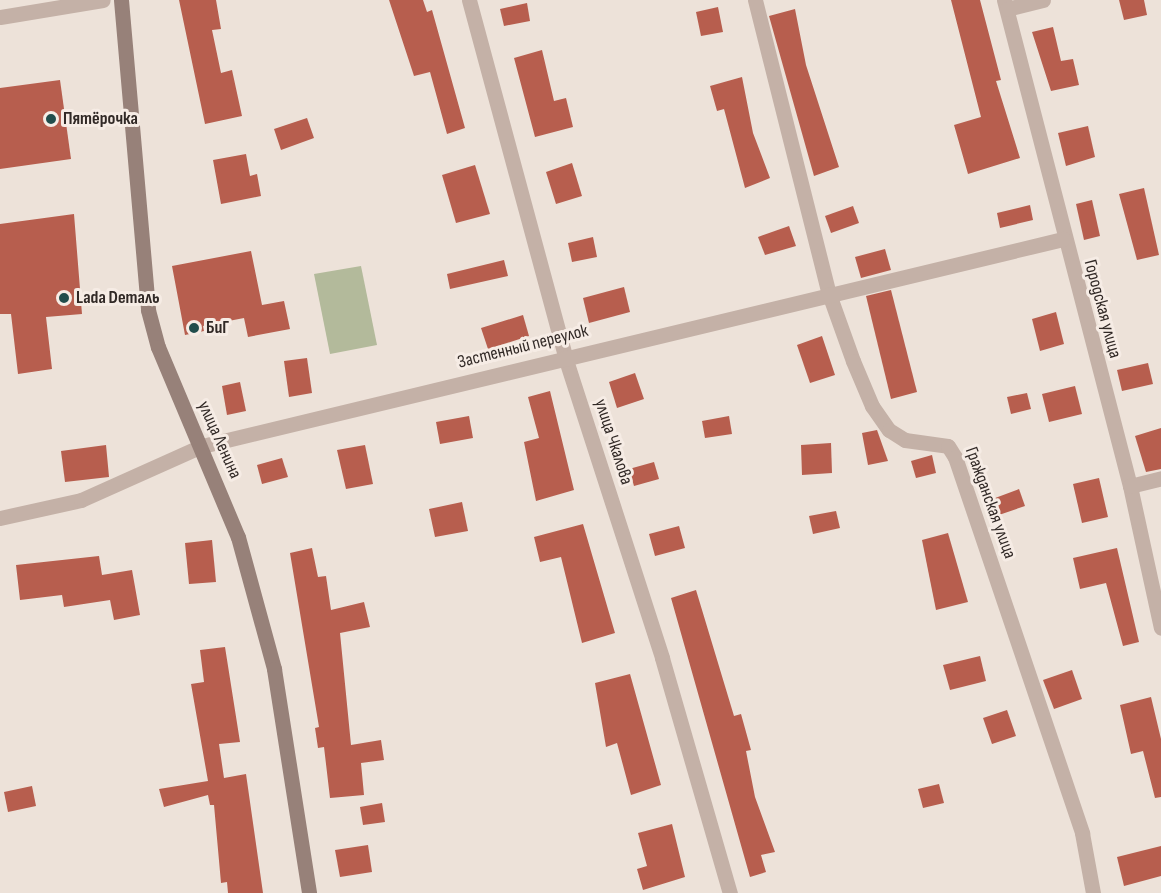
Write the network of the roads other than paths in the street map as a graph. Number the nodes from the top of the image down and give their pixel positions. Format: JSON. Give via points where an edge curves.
{"nodes":[{"id":1,"x":103,"y":0,"type":"edge"},
{"id":2,"x":121,"y":0,"type":"edge"},
{"id":3,"x":469,"y":0,"type":"edge"},
{"id":4,"x":755,"y":0,"type":"edge"},
{"id":5,"x":1043,"y":0,"type":"edge"},
{"id":6,"x":1005,"y":5,"type":"edge"},
{"id":7,"x":0,"y":16,"type":"edge"},
{"id":8,"x":1063,"y":239,"type":"junction"},
{"id":9,"x":829,"y":294,"type":"junction"},
{"id":10,"x":565,"y":357,"type":"junction"},
{"id":11,"x":202,"y":446,"type":"junction"},
{"id":12,"x":1161,"y":478,"type":"edge"},
{"id":13,"x":1130,"y":486,"type":"junction"},
{"id":14,"x":0,"y":518,"type":"edge"},
{"id":15,"x":1161,"y":628,"type":"edge"},
{"id":16,"x":309,"y":893,"type":"edge"},
{"id":17,"x":730,"y":893,"type":"edge"},
{"id":18,"x":1093,"y":893,"type":"edge"}],
"edges":[{"from":1,"to":7,"type":"street"},
{"from":2,"to":11,"type":"main road","name":"улица Ленина","via":[[148,310],[158,347]]},
{"from":3,"to":10,"type":"street","name":"улица Чкалова"},
{"from":4,"to":9,"type":"street","name":"Гражданская улица"},
{"from":5,"to":6,"type":"street"},
{"from":6,"to":8,"type":"street","name":"Городская улица"},
{"from":8,"to":9,"type":"street","name":"Застенный переулок"},
{"from":8,"to":13,"type":"street","name":"Городская улица"},
{"from":9,"to":10,"type":"street","name":"Застенный переулок"},
{"from":9,"to":18,"type":"street","name":"Гражданская улица","via":[[872,406],[889,430],[905,440],[948,446],[955,457],[1082,833]]},
{"from":10,"to":11,"type":"street","name":"Застенный переулок"},
{"from":10,"to":17,"type":"street","name":"улица Чкалова","via":[[662,658]]},
{"from":11,"to":14,"type":"street","name":"Застенный переулок","via":[[81,501]]},
{"from":11,"to":16,"type":"main road","name":"улица Ленина","via":[[238,537],[274,669]]},
{"from":12,"to":13,"type":"street"},
{"from":13,"to":15,"type":"street","name":"Городская улица"}]}
